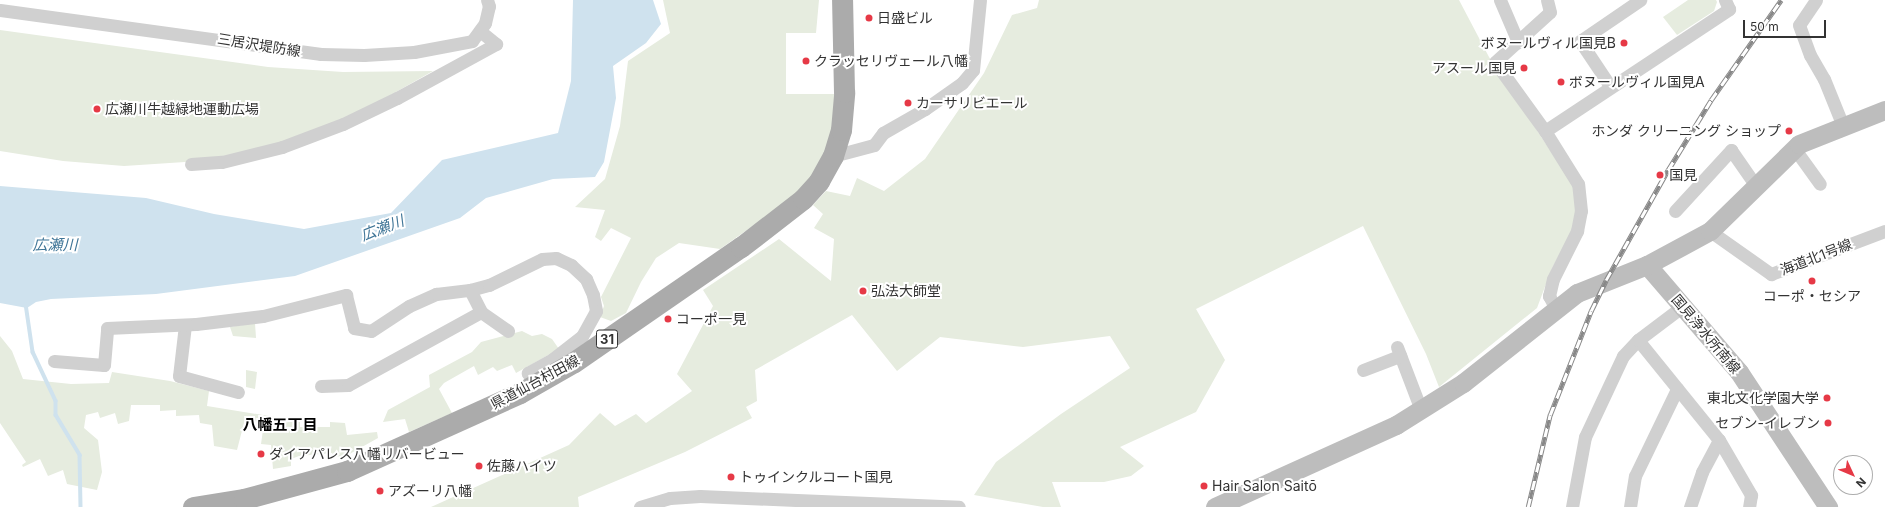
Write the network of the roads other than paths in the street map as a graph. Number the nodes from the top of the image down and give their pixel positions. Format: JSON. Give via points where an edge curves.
{"nodes":[{"id":1,"x":487,"y":0,"type":"edge"},
{"id":2,"x":842,"y":0,"type":"edge"},
{"id":3,"x":980,"y":0,"type":"edge"},
{"id":4,"x":1500,"y":0,"type":"edge"},
{"id":5,"x":1548,"y":0,"type":"edge"},
{"id":6,"x":1640,"y":0,"type":"edge"},
{"id":7,"x":1724,"y":0,"type":"edge"},
{"id":8,"x":1816,"y":0,"type":"edge"},
{"id":9,"x":0,"y":10,"type":"edge"},
{"id":10,"x":480,"y":31,"type":"junction"},
{"id":11,"x":1518,"y":42,"type":"junction"},
{"id":12,"x":1610,"y":86,"type":"junction"},
{"id":13,"x":1885,"y":110,"type":"edge"},
{"id":14,"x":1843,"y":126,"type":"junction"},
{"id":15,"x":1545,"y":130,"type":"junction"},
{"id":16,"x":1794,"y":148,"type":"junction"},
{"id":17,"x":833,"y":156,"type":"junction"},
{"id":18,"x":191,"y":164,"type":"dead end"},
{"id":19,"x":1820,"y":184,"type":"dead end"},
{"id":20,"x":1756,"y":186,"type":"junction"},
{"id":21,"x":1675,"y":211,"type":"dead end"},
{"id":22,"x":1710,"y":231,"type":"junction"},
{"id":23,"x":1885,"y":231,"type":"edge"},
{"id":24,"x":1648,"y":265,"type":"junction"},
{"id":25,"x":470,"y":290,"type":"junction"},
{"id":26,"x":1683,"y":306,"type":"junction"},
{"id":27,"x":1556,"y":308,"type":"junction"},
{"id":28,"x":481,"y":312,"type":"junction"},
{"id":29,"x":185,"y":325,"type":"junction"},
{"id":30,"x":508,"y":331,"type":"dead end"},
{"id":31,"x":1638,"y":340,"type":"junction"},
{"id":32,"x":54,"y":362,"type":"dead end"},
{"id":33,"x":1363,"y":370,"type":"dead end"},
{"id":34,"x":534,"y":385,"type":"junction"},
{"id":35,"x":321,"y":386,"type":"dead end"},
{"id":36,"x":1676,"y":389,"type":"junction"},
{"id":37,"x":238,"y":392,"type":"dead end"},
{"id":38,"x":1422,"y":410,"type":"junction"},
{"id":39,"x":1719,"y":440,"type":"junction"},
{"id":40,"x":193,"y":507,"type":"edge"},
{"id":41,"x":640,"y":507,"type":"edge"},
{"id":42,"x":959,"y":507,"type":"edge"},
{"id":43,"x":1212,"y":507,"type":"edge"},
{"id":44,"x":1572,"y":507,"type":"edge"},
{"id":45,"x":1630,"y":507,"type":"edge"},
{"id":46,"x":1690,"y":507,"type":"edge"},
{"id":47,"x":1749,"y":507,"type":"edge"},
{"id":48,"x":1828,"y":507,"type":"edge"}],
"edges":[{"from":1,"to":10,"type":"street","via":[[489,6]]},
{"from":2,"to":17,"type":"main road","name":"県道仙台村田線","number":"31","via":[[844,92],[841,130]]},
{"from":3,"to":17,"type":"street","via":[[973,70],[962,83],[925,109],[883,133],[874,145]]},
{"from":4,"to":11,"type":"street"},
{"from":5,"to":11,"type":"street","via":[[1550,12]]},
{"from":6,"to":12,"type":"street","via":[[1580,41]]},
{"from":7,"to":12,"type":"street","via":[[1729,9]]},
{"from":8,"to":14,"type":"street","via":[[1799,25]]},
{"from":9,"to":10,"type":"street","name":"三居沢堤防線","via":[[321,54],[364,55],[449,47],[472,41]]},
{"from":10,"to":18,"type":"street","via":[[496,44],[343,124],[282,147],[222,162]]},
{"from":11,"to":15,"type":"street","via":[[1495,62]]},
{"from":12,"to":15,"type":"street"},
{"from":13,"to":14,"type":"street"},
{"from":14,"to":16,"type":"street"},
{"from":15,"to":27,"type":"street","via":[[1578,184],[1581,211],[1578,231],[1553,279],[1549,296]]},
{"from":16,"to":19,"type":"street"},
{"from":16,"to":20,"type":"street"},
{"from":17,"to":34,"type":"main road","name":"県道仙台村田線","number":"31","via":[[819,181],[803,199],[740,247],[574,362]]},
{"from":20,"to":21,"type":"street","via":[[1731,150]]},
{"from":20,"to":22,"type":"street"},
{"from":22,"to":23,"type":"street","name":"海道北1号線","via":[[1771,274]]},
{"from":22,"to":24,"type":"street"},
{"from":24,"to":26,"type":"street","name":"国見浄水所南線"},
{"from":24,"to":27,"type":"street","via":[[1577,293]]},
{"from":25,"to":28,"type":"street"},
{"from":25,"to":29,"type":"street","via":[[436,294],[409,306],[371,331],[354,328],[346,295],[263,316]]},
{"from":25,"to":34,"type":"street","via":[[489,285],[549,257],[565,260],[586,279],[596,311],[582,336],[554,359],[528,373]]},
{"from":26,"to":31,"type":"street"},
{"from":26,"to":48,"type":"street","name":"国見浄水所南線","via":[[1739,372]]},
{"from":27,"to":38,"type":"street","via":[[1463,383]]},
{"from":28,"to":30,"type":"street"},
{"from":28,"to":35,"type":"street","via":[[348,385]]},
{"from":29,"to":32,"type":"street","via":[[107,328],[104,365]]},
{"from":29,"to":37,"type":"street","via":[[179,376]]},
{"from":31,"to":36,"type":"street"},
{"from":31,"to":44,"type":"street","via":[[1623,356],[1585,437]]},
{"from":33,"to":38,"type":"street","via":[[1398,352]]},
{"from":34,"to":40,"type":"main road","name":"県道仙台村田線","number":"31","via":[[347,471],[244,498]]},
{"from":36,"to":39,"type":"street"},
{"from":36,"to":45,"type":"street","via":[[1635,476]]},
{"from":38,"to":43,"type":"street","via":[[1362,441]]},
{"from":39,"to":46,"type":"street","via":[[1702,472]]},
{"from":39,"to":47,"type":"street","via":[[1751,494]]},
{"from":41,"to":42,"type":"street","via":[[670,498],[700,496]]}]}
